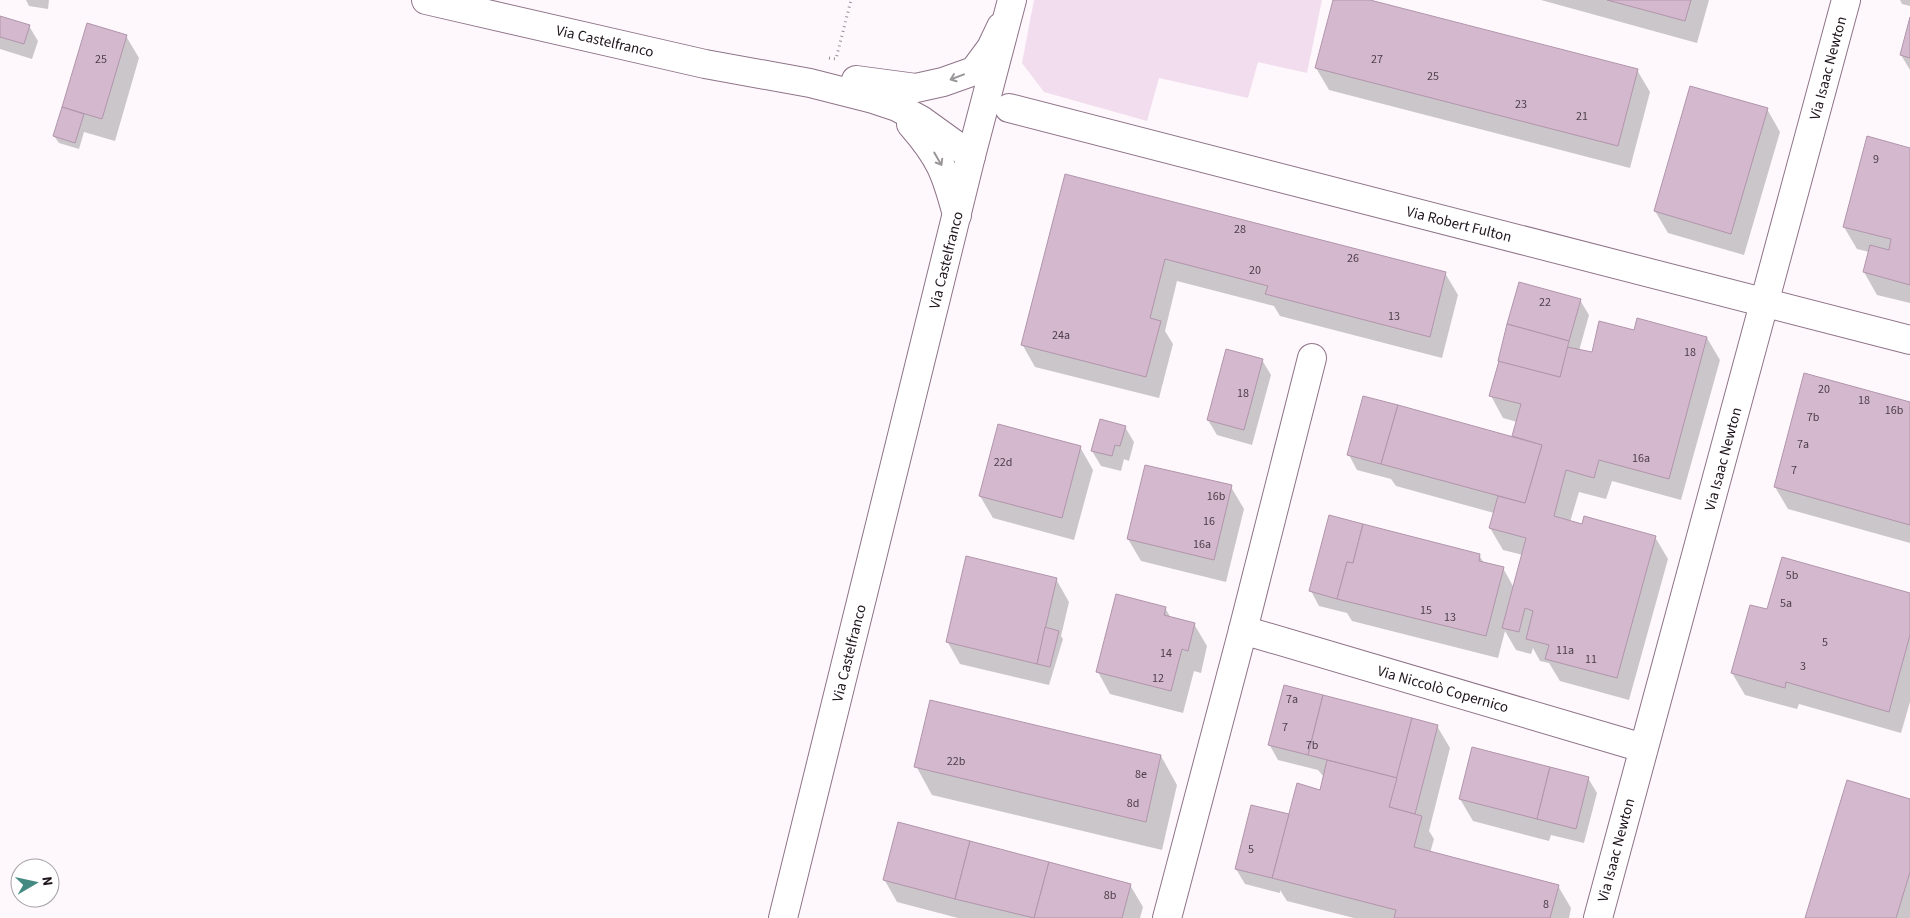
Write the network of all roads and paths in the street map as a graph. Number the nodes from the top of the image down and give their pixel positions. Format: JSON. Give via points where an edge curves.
{"nodes":[{"id":1,"x":426,"y":0,"type":"edge"},
{"id":2,"x":850,"y":0,"type":"edge"},
{"id":3,"x":1846,"y":0,"type":"edge"},
{"id":4,"x":1010,"y":8,"type":"edge"},
{"id":5,"x":827,"y":58,"type":"dead end"},
{"id":6,"x":768,"y":75,"type":"junction"},
{"id":7,"x":897,"y":107,"type":"junction"},
{"id":8,"x":1009,"y":108,"type":"dead end"},
{"id":9,"x":971,"y":156,"type":"junction"},
{"id":10,"x":957,"y":215,"type":"junction"},
{"id":11,"x":1766,"y":302,"type":"junction"},
{"id":12,"x":1910,"y":340,"type":"edge"},
{"id":13,"x":1312,"y":358,"type":"dead end"},
{"id":14,"x":1244,"y":630,"type":"junction"},
{"id":15,"x":1643,"y":748,"type":"junction"},
{"id":16,"x":783,"y":918,"type":"edge"},
{"id":17,"x":1167,"y":918,"type":"edge"},
{"id":18,"x":1598,"y":918,"type":"edge"}],
"edges":[{"from":1,"to":6,"type":"street","name":"Via Castelfranco","via":[[705,64]]},
{"from":2,"to":5,"type":"path","via":[[836,59]]},
{"from":3,"to":11,"type":"street","name":"Via Isaac Newton"},
{"from":4,"to":6,"type":"street","one_way":true,"via":[[991,48],[974,71],[943,82],[916,88],[839,78]]},
{"from":4,"to":9,"type":"street"},
{"from":6,"to":7,"type":"street","name":"Via Castelfranco"},
{"from":7,"to":9,"type":"street","name":"Via Castelfranco","via":[[922,120]]},
{"from":7,"to":10,"type":"street","one_way":true,"via":[[930,146],[946,174]]},
{"from":8,"to":11,"type":"street","name":"Via Robert Fulton"},
{"from":9,"to":10,"type":"street","name":"Via Castelfranco"},
{"from":10,"to":16,"type":"street","name":"Via Castelfranco"},
{"from":11,"to":12,"type":"street","name":"Via Robert Fulton"},
{"from":11,"to":15,"type":"street","name":"Via Isaac Newton"},
{"from":13,"to":14,"type":"street"},
{"from":14,"to":15,"type":"street","name":"Via Niccolò Copernico"},
{"from":14,"to":17,"type":"street"},
{"from":15,"to":18,"type":"street","name":"Via Isaac Newton"}]}
